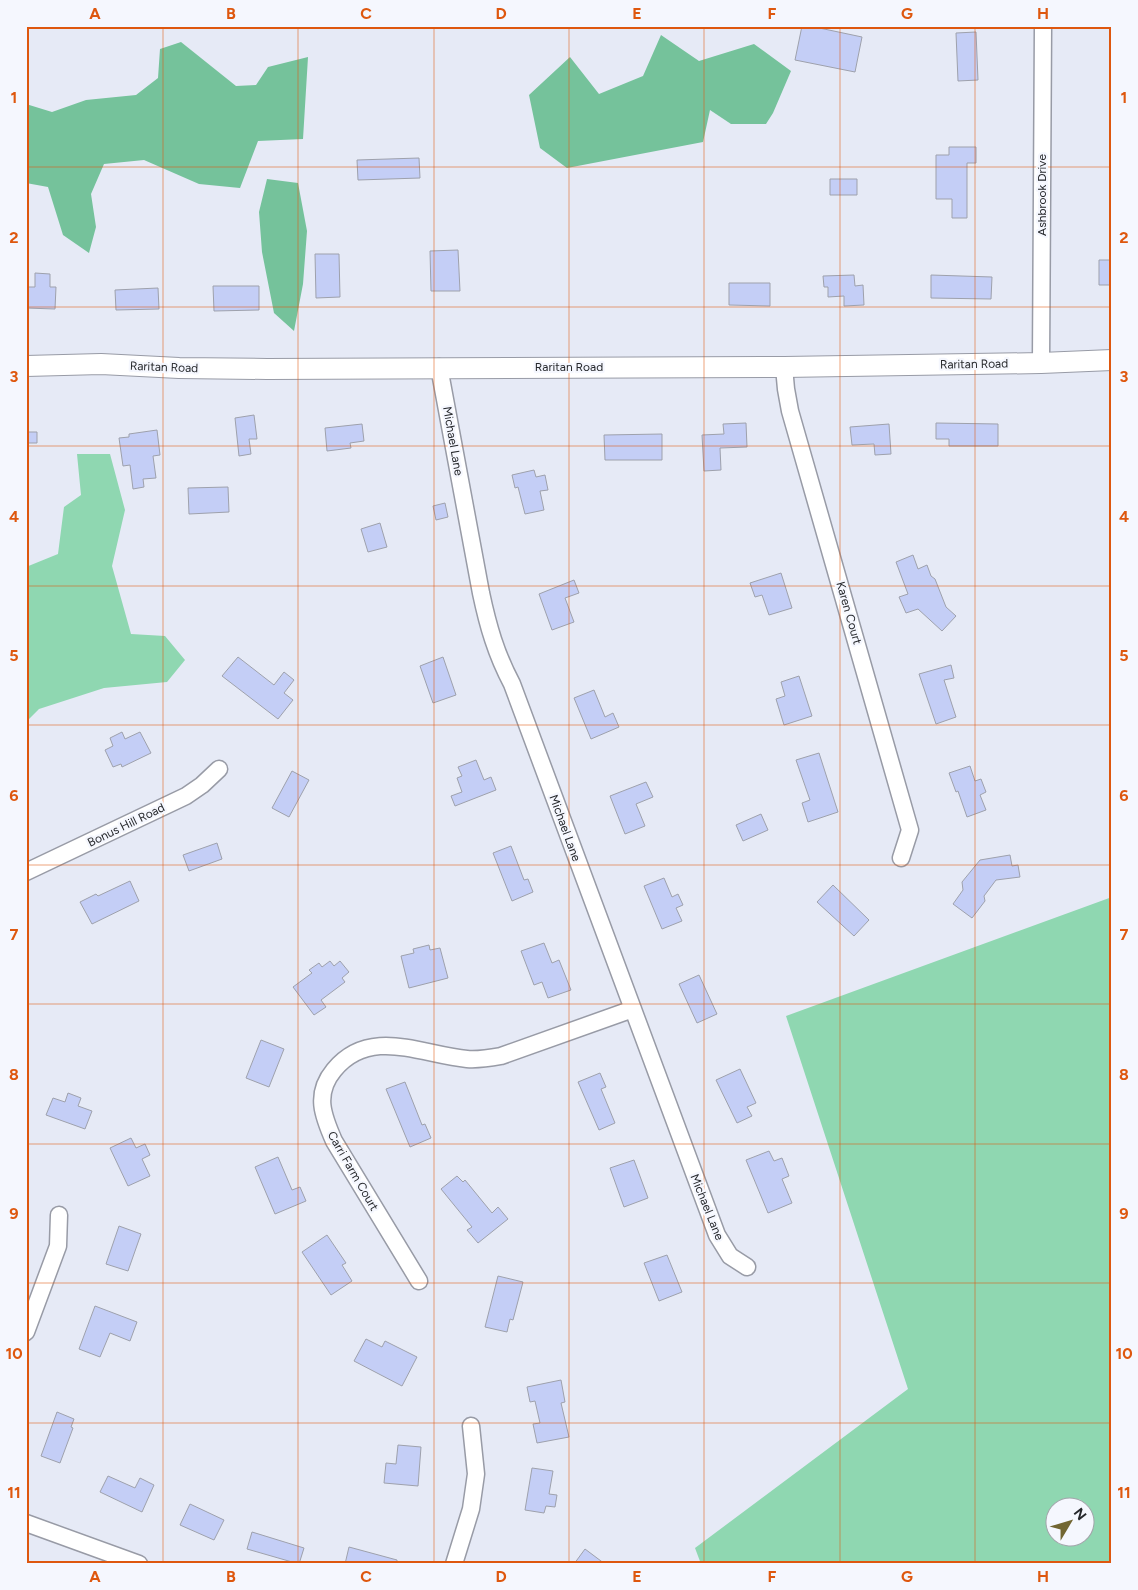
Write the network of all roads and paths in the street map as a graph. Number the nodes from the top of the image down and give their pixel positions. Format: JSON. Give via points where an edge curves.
{"nodes":[{"id":1,"x":1043,"y":26,"type":"edge"},
{"id":2,"x":1112,"y":360,"type":"edge"},
{"id":3,"x":1041,"y":363,"type":"junction"},
{"id":4,"x":26,"y":366,"type":"edge"},
{"id":5,"x":439,"y":367,"type":"junction"},
{"id":6,"x":784,"y":367,"type":"junction"},
{"id":7,"x":220,"y":769,"type":"dead end"},
{"id":8,"x":901,"y":858,"type":"dead end"},
{"id":9,"x":26,"y":872,"type":"edge"},
{"id":10,"x":632,"y":1010,"type":"junction"},
{"id":11,"x":59,"y":1215,"type":"dead end"},
{"id":12,"x":747,"y":1268,"type":"dead end"},
{"id":13,"x":419,"y":1281,"type":"dead end"},
{"id":14,"x":26,"y":1332,"type":"edge"},
{"id":15,"x":471,"y":1426,"type":"dead end"},
{"id":16,"x":26,"y":1523,"type":"edge"},
{"id":17,"x":139,"y":1564,"type":"edge"},
{"id":18,"x":454,"y":1564,"type":"edge"}],
"edges":[{"from":1,"to":3,"type":"street","name":"Ashbrook Drive"},
{"from":2,"to":3,"type":"street","name":"Raritan Road"},
{"from":3,"to":6,"type":"street","name":"Raritan Road"},
{"from":4,"to":5,"type":"street","name":"Raritan Road"},
{"from":5,"to":6,"type":"street","name":"Raritan Road"},
{"from":5,"to":10,"type":"street","name":"Michael Lane","via":[[488,627]]},
{"from":6,"to":8,"type":"street","name":"Karen Court","via":[[790,411],[910,830]]},
{"from":7,"to":9,"type":"street","name":"Bonus Hill Road","via":[[186,796]]},
{"from":10,"to":12,"type":"street","name":"Michael Lane","via":[[717,1235],[730,1256]]},
{"from":10,"to":13,"type":"street","name":"Carri Farm Court","via":[[485,1059],[454,1057],[406,1047],[372,1047],[346,1057],[327,1079],[322,1091],[325,1122]]},
{"from":11,"to":14,"type":"street","via":[[58,1246]]},
{"from":15,"to":18,"type":"street","via":[[476,1474],[472,1509]]},
{"from":16,"to":17,"type":"street"}]}
